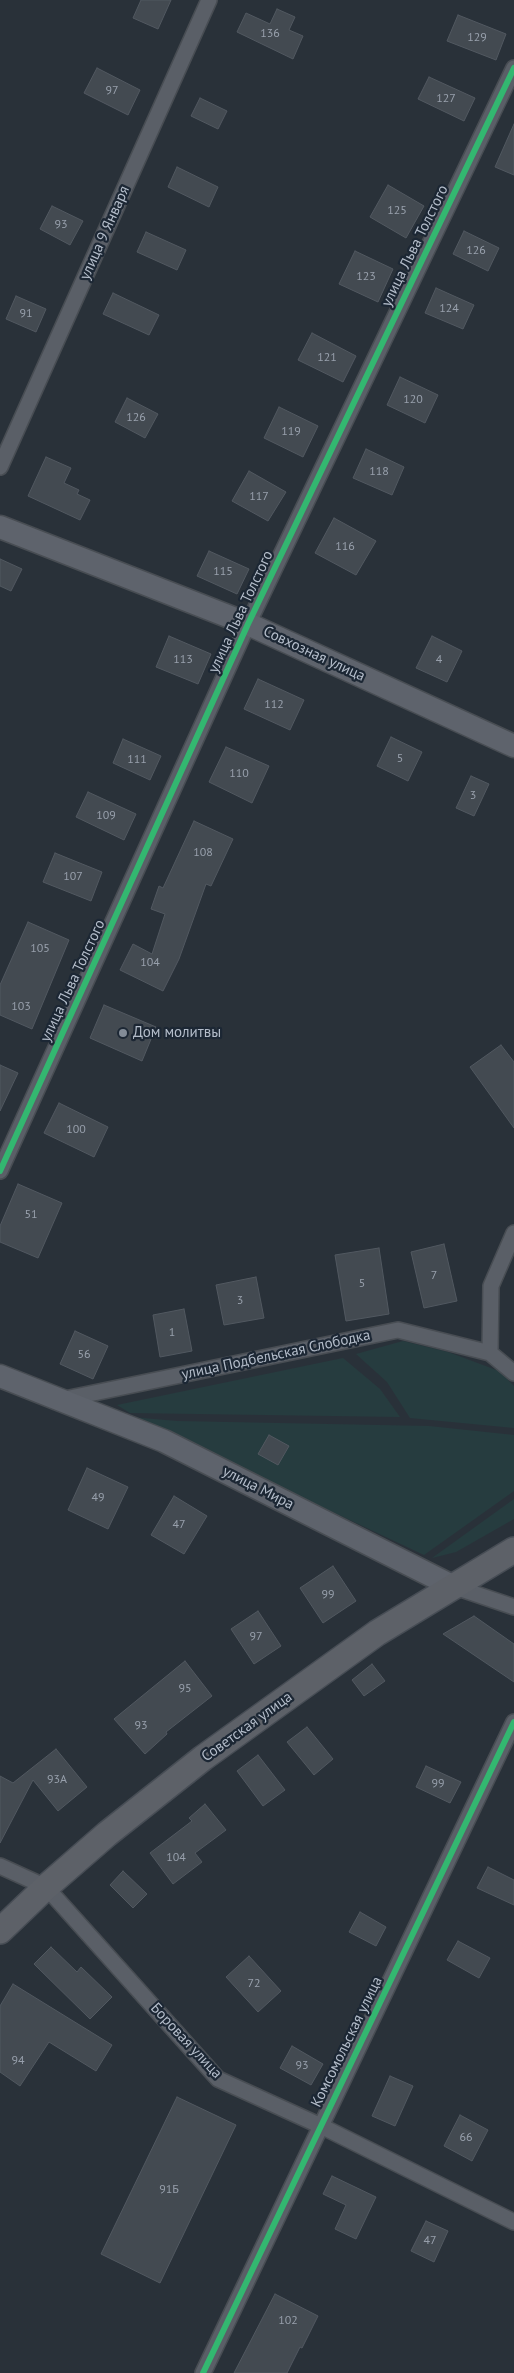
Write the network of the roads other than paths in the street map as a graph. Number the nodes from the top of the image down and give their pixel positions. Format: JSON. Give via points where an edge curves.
{"nodes":[{"id":1,"x":209,"y":0,"type":"edge"},
{"id":2,"x":514,"y":68,"type":"edge"},
{"id":3,"x":0,"y":467,"type":"edge"},
{"id":4,"x":0,"y":527,"type":"edge"},
{"id":5,"x":248,"y":624,"type":"junction"},
{"id":6,"x":514,"y":746,"type":"edge"},
{"id":7,"x":5,"y":1148,"type":"edge"},
{"id":8,"x":0,"y":1171,"type":"edge"},
{"id":9,"x":514,"y":1233,"type":"edge"},
{"id":10,"x":490,"y":1353,"type":"junction"},
{"id":11,"x":514,"y":1373,"type":"edge"},
{"id":12,"x":0,"y":1376,"type":"edge"},
{"id":13,"x":60,"y":1400,"type":"junction"},
{"id":14,"x":514,"y":1550,"type":"edge"},
{"id":15,"x":452,"y":1586,"type":"junction"},
{"id":16,"x":514,"y":1607,"type":"edge"},
{"id":17,"x":514,"y":1722,"type":"edge"},
{"id":18,"x":0,"y":1866,"type":"edge"},
{"id":19,"x":46,"y":1887,"type":"junction"},
{"id":20,"x":0,"y":1931,"type":"edge"},
{"id":21,"x":321,"y":2126,"type":"junction"},
{"id":22,"x":514,"y":2222,"type":"edge"},
{"id":23,"x":203,"y":2373,"type":"edge"}],
"edges":[{"from":1,"to":3,"type":"street","name":"улица 9 Января"},
{"from":2,"to":5,"type":"street","name":"улица Льва Толстого"},
{"from":4,"to":5,"type":"main road","name":"Совхозная улица"},
{"from":5,"to":6,"type":"main road","name":"Совхозная улица"},
{"from":5,"to":7,"type":"street","name":"улица Льва Толстого"},
{"from":7,"to":8,"type":"street","name":"улица Льва Толстого"},
{"from":9,"to":10,"type":"street","via":[[491,1286]]},
{"from":10,"to":11,"type":"street"},
{"from":10,"to":13,"type":"street","name":"улица Подбельская Слободка","via":[[398,1330]]},
{"from":12,"to":13,"type":"main road","name":"улица Мира"},
{"from":13,"to":15,"type":"main road","name":"улица Мира","via":[[164,1441]]},
{"from":14,"to":15,"type":"main road","name":"Советская улица"},
{"from":15,"to":16,"type":"street","name":"улица Мира"},
{"from":15,"to":19,"type":"main road","name":"Советская улица","via":[[378,1633],[203,1758]]},
{"from":17,"to":21,"type":"street","name":"Комсомольская улица"},
{"from":18,"to":19,"type":"street","name":"Боровая улица"},
{"from":19,"to":20,"type":"main road","name":"Советская улица"},
{"from":19,"to":21,"type":"street","name":"Боровая улица","via":[[218,2079]]},
{"from":21,"to":22,"type":"street","name":"Боровая улица"},
{"from":21,"to":23,"type":"street","name":"Комсомольская улица"}]}
